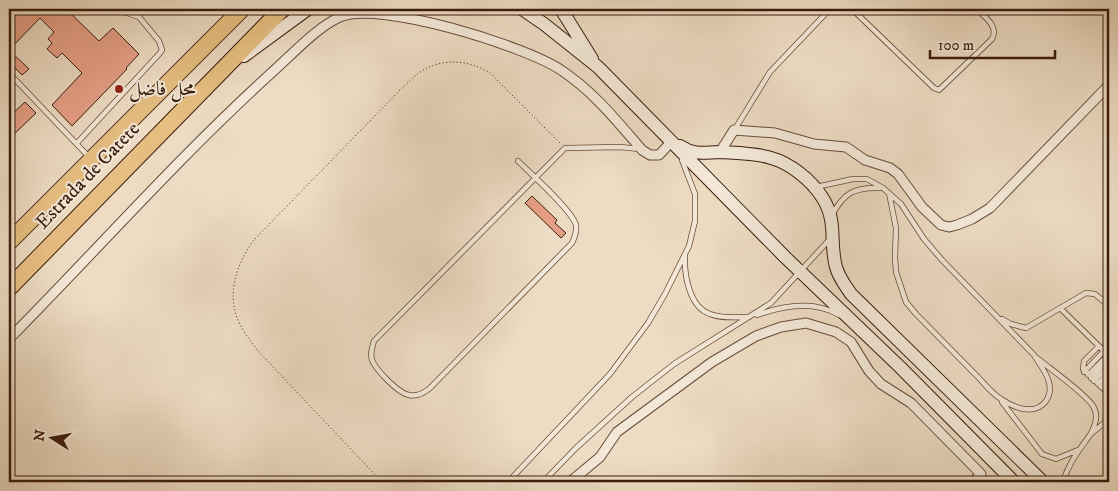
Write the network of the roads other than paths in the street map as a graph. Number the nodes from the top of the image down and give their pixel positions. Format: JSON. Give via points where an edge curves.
{"nodes":[{"id":1,"x":115,"y":9,"type":"edge"},
{"id":2,"x":242,"y":9,"type":"edge"},
{"id":3,"x":282,"y":9,"type":"edge"},
{"id":4,"x":308,"y":9,"type":"edge"},
{"id":5,"x":522,"y":9,"type":"edge"},
{"id":6,"x":561,"y":9,"type":"edge"},
{"id":7,"x":830,"y":9,"type":"edge"},
{"id":8,"x":852,"y":9,"type":"edge"},
{"id":9,"x":976,"y":9,"type":"edge"},
{"id":10,"x":598,"y":67,"type":"junction"},
{"id":11,"x":9,"y":73,"type":"edge"},
{"id":12,"x":208,"y":84,"type":"junction"},
{"id":13,"x":1109,"y":84,"type":"edge"},
{"id":14,"x":734,"y":130,"type":"junction"},
{"id":15,"x":672,"y":141,"type":"junction"},
{"id":16,"x":77,"y":143,"type":"junction"},
{"id":17,"x":642,"y":150,"type":"junction"},
{"id":18,"x":720,"y":152,"type":"junction"},
{"id":19,"x":92,"y":160,"type":"junction"},
{"id":20,"x":518,"y":161,"type":"dead end"},
{"id":21,"x":535,"y":178,"type":"junction"},
{"id":22,"x":814,"y":187,"type":"junction"},
{"id":23,"x":883,"y":188,"type":"junction"},
{"id":24,"x":890,"y":194,"type":"junction"},
{"id":25,"x":831,"y":216,"type":"junction"},
{"id":26,"x":834,"y":234,"type":"junction"},
{"id":27,"x":9,"y":242,"type":"edge"},
{"id":28,"x":685,"y":254,"type":"junction"},
{"id":29,"x":801,"y":272,"type":"junction"},
{"id":30,"x":9,"y":288,"type":"edge"},
{"id":31,"x":1109,"y":306,"type":"edge"},
{"id":32,"x":1060,"y":308,"type":"junction"},
{"id":33,"x":997,"y":316,"type":"junction"},
{"id":34,"x":750,"y":317,"type":"junction"},
{"id":35,"x":858,"y":327,"type":"junction"},
{"id":36,"x":9,"y":339,"type":"edge"},
{"id":37,"x":1098,"y":346,"type":"junction"},
{"id":38,"x":1034,"y":355,"type":"junction"},
{"id":39,"x":1108,"y":355,"type":"edge"},
{"id":40,"x":1109,"y":366,"type":"edge"},
{"id":41,"x":1109,"y":372,"type":"edge"},
{"id":42,"x":1109,"y":379,"type":"edge"},
{"id":43,"x":1099,"y":385,"type":"edge"},
{"id":44,"x":1109,"y":385,"type":"edge"},
{"id":45,"x":1000,"y":399,"type":"junction"},
{"id":46,"x":1109,"y":419,"type":"edge"},
{"id":47,"x":1091,"y":434,"type":"junction"},
{"id":48,"x":1078,"y":449,"type":"junction"},
{"id":49,"x":508,"y":482,"type":"edge"},
{"id":50,"x":543,"y":482,"type":"edge"},
{"id":51,"x":570,"y":482,"type":"edge"},
{"id":52,"x":974,"y":482,"type":"edge"},
{"id":53,"x":1014,"y":482,"type":"edge"},
{"id":54,"x":1043,"y":482,"type":"edge"},
{"id":55,"x":1063,"y":482,"type":"edge"}],
"edges":[{"from":1,"to":16,"type":"lane","via":[[140,17],[162,50]]},
{"from":2,"to":19,"type":"highway","name":"Estrada de Catete"},
{"from":3,"to":12,"type":"highway","name":"Estrada de Catete"},
{"from":4,"to":12,"type":"street"},
{"from":5,"to":10,"type":"street"},
{"from":6,"to":10,"type":"street"},
{"from":7,"to":14,"type":"lane","via":[[770,72]]},
{"from":8,"to":9,"type":"lane","via":[[939,90],[995,34],[990,22]]},
{"from":10,"to":15,"type":"street"},
{"from":11,"to":16,"type":"lane"},
{"from":12,"to":30,"type":"highway","name":"Estrada de Catete"},
{"from":13,"to":14,"type":"street","via":[[990,208],[949,227],[927,212],[898,174],[865,160],[846,147]]},
{"from":14,"to":18,"type":"street"},
{"from":15,"to":17,"type":"street","via":[[660,155],[650,155]]},
{"from":15,"to":18,"type":"street","via":[[702,154]]},
{"from":15,"to":28,"type":"lane","via":[[686,166],[695,194],[695,221]]},
{"from":15,"to":29,"type":"street"},
{"from":16,"to":19,"type":"lane"},
{"from":17,"to":21,"type":"lane","via":[[565,148]]},
{"from":17,"to":36,"type":"street","via":[[591,92],[560,69],[528,54],[482,36],[410,18],[357,13],[342,16],[325,25],[247,95]]},
{"from":18,"to":22,"type":"street","via":[[771,158],[788,165]]},
{"from":19,"to":27,"type":"highway","name":"Estrada de Catete"},
{"from":20,"to":21,"type":"lane"},
{"from":21,"to":21,"type":"lane","via":[[374,341],[371,350],[375,366],[399,391],[415,396],[430,388],[572,243],[576,235],[572,216]]},
{"from":22,"to":23,"type":"lane","via":[[867,179]]},
{"from":22,"to":25,"type":"street"},
{"from":23,"to":24,"type":"lane"},
{"from":23,"to":25,"type":"lane","via":[[868,187],[849,193]]},
{"from":24,"to":33,"type":"lane","via":[[901,204],[930,246]]},
{"from":24,"to":45,"type":"lane","via":[[896,228],[896,272],[906,302]]},
{"from":25,"to":26,"type":"street"},
{"from":26,"to":29,"type":"lane"},
{"from":26,"to":54,"type":"street","via":[[836,268],[851,294]]},
{"from":28,"to":34,"type":"lane","via":[[687,282],[699,306],[708,314],[721,317]]},
{"from":28,"to":49,"type":"lane","via":[[648,323],[610,374]]},
{"from":29,"to":34,"type":"lane","via":[[771,303]]},
{"from":29,"to":35,"type":"street"},
{"from":31,"to":32,"type":"lane","via":[[1091,293],[1082,294]]},
{"from":32,"to":33,"type":"lane","via":[[1026,328]]},
{"from":32,"to":37,"type":"lane"},
{"from":33,"to":38,"type":"lane"},
{"from":34,"to":35,"type":"lane","via":[[781,308],[804,306],[832,311]]},
{"from":34,"to":50,"type":"lane","via":[[674,364],[632,397]]},
{"from":35,"to":53,"type":"street"},
{"from":37,"to":39,"type":"lane"},
{"from":37,"to":43,"type":"lane","via":[[1082,366]]},
{"from":38,"to":45,"type":"lane","via":[[1050,384],[1047,399],[1038,408],[1026,409]]},
{"from":38,"to":47,"type":"lane","via":[[1093,405],[1096,424]]},
{"from":39,"to":43,"type":"lane"},
{"from":39,"to":43,"type":"lane"},
{"from":40,"to":43,"type":"lane"},
{"from":41,"to":43,"type":"lane"},
{"from":42,"to":43,"type":"lane"},
{"from":43,"to":44,"type":"lane"},
{"from":45,"to":48,"type":"lane","via":[[1042,454],[1056,459]]},
{"from":46,"to":47,"type":"lane"},
{"from":47,"to":48,"type":"lane"},
{"from":48,"to":55,"type":"lane"},
{"from":51,"to":52,"type":"street","via":[[600,457],[616,432],[712,362],[756,336],[806,323],[836,332],[851,342],[881,384],[911,404],[981,474]]}]}
